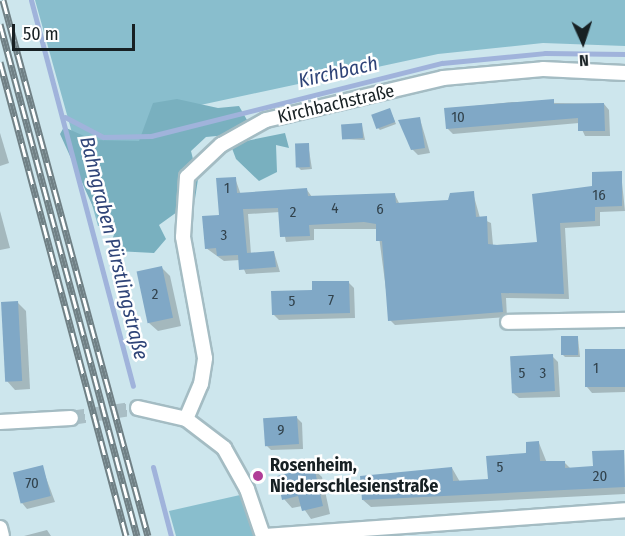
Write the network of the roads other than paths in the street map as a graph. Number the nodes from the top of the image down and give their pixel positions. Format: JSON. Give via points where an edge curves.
{"nodes":[{"id":1,"x":625,"y":73,"type":"edge"},
{"id":2,"x":625,"y":320,"type":"edge"},
{"id":3,"x":508,"y":322,"type":"dead end"},
{"id":4,"x":138,"y":408,"type":"tunnel mouth"},
{"id":5,"x":71,"y":418,"type":"tunnel mouth"},
{"id":6,"x":186,"y":419,"type":"junction"},
{"id":7,"x":0,"y":422,"type":"edge"},
{"id":8,"x":625,"y":510,"type":"edge"},
{"id":9,"x":0,"y":528,"type":"edge"},
{"id":10,"x":2,"y":536,"type":"edge"},
{"id":11,"x":264,"y":536,"type":"edge"}],
"edges":[{"from":1,"to":6,"type":"street","name":"Kirchbachstraße","via":[[543,69],[443,78],[266,120],[221,145],[187,177],[183,237],[205,358],[201,384]]},
{"from":2,"to":3,"type":"street"},
{"from":4,"to":6,"type":"street"},
{"from":5,"to":7,"type":"street"},
{"from":6,"to":11,"type":"street","via":[[208,433],[238,468]]},
{"from":8,"to":11,"type":"street"},
{"from":9,"to":10,"type":"street"}]}
